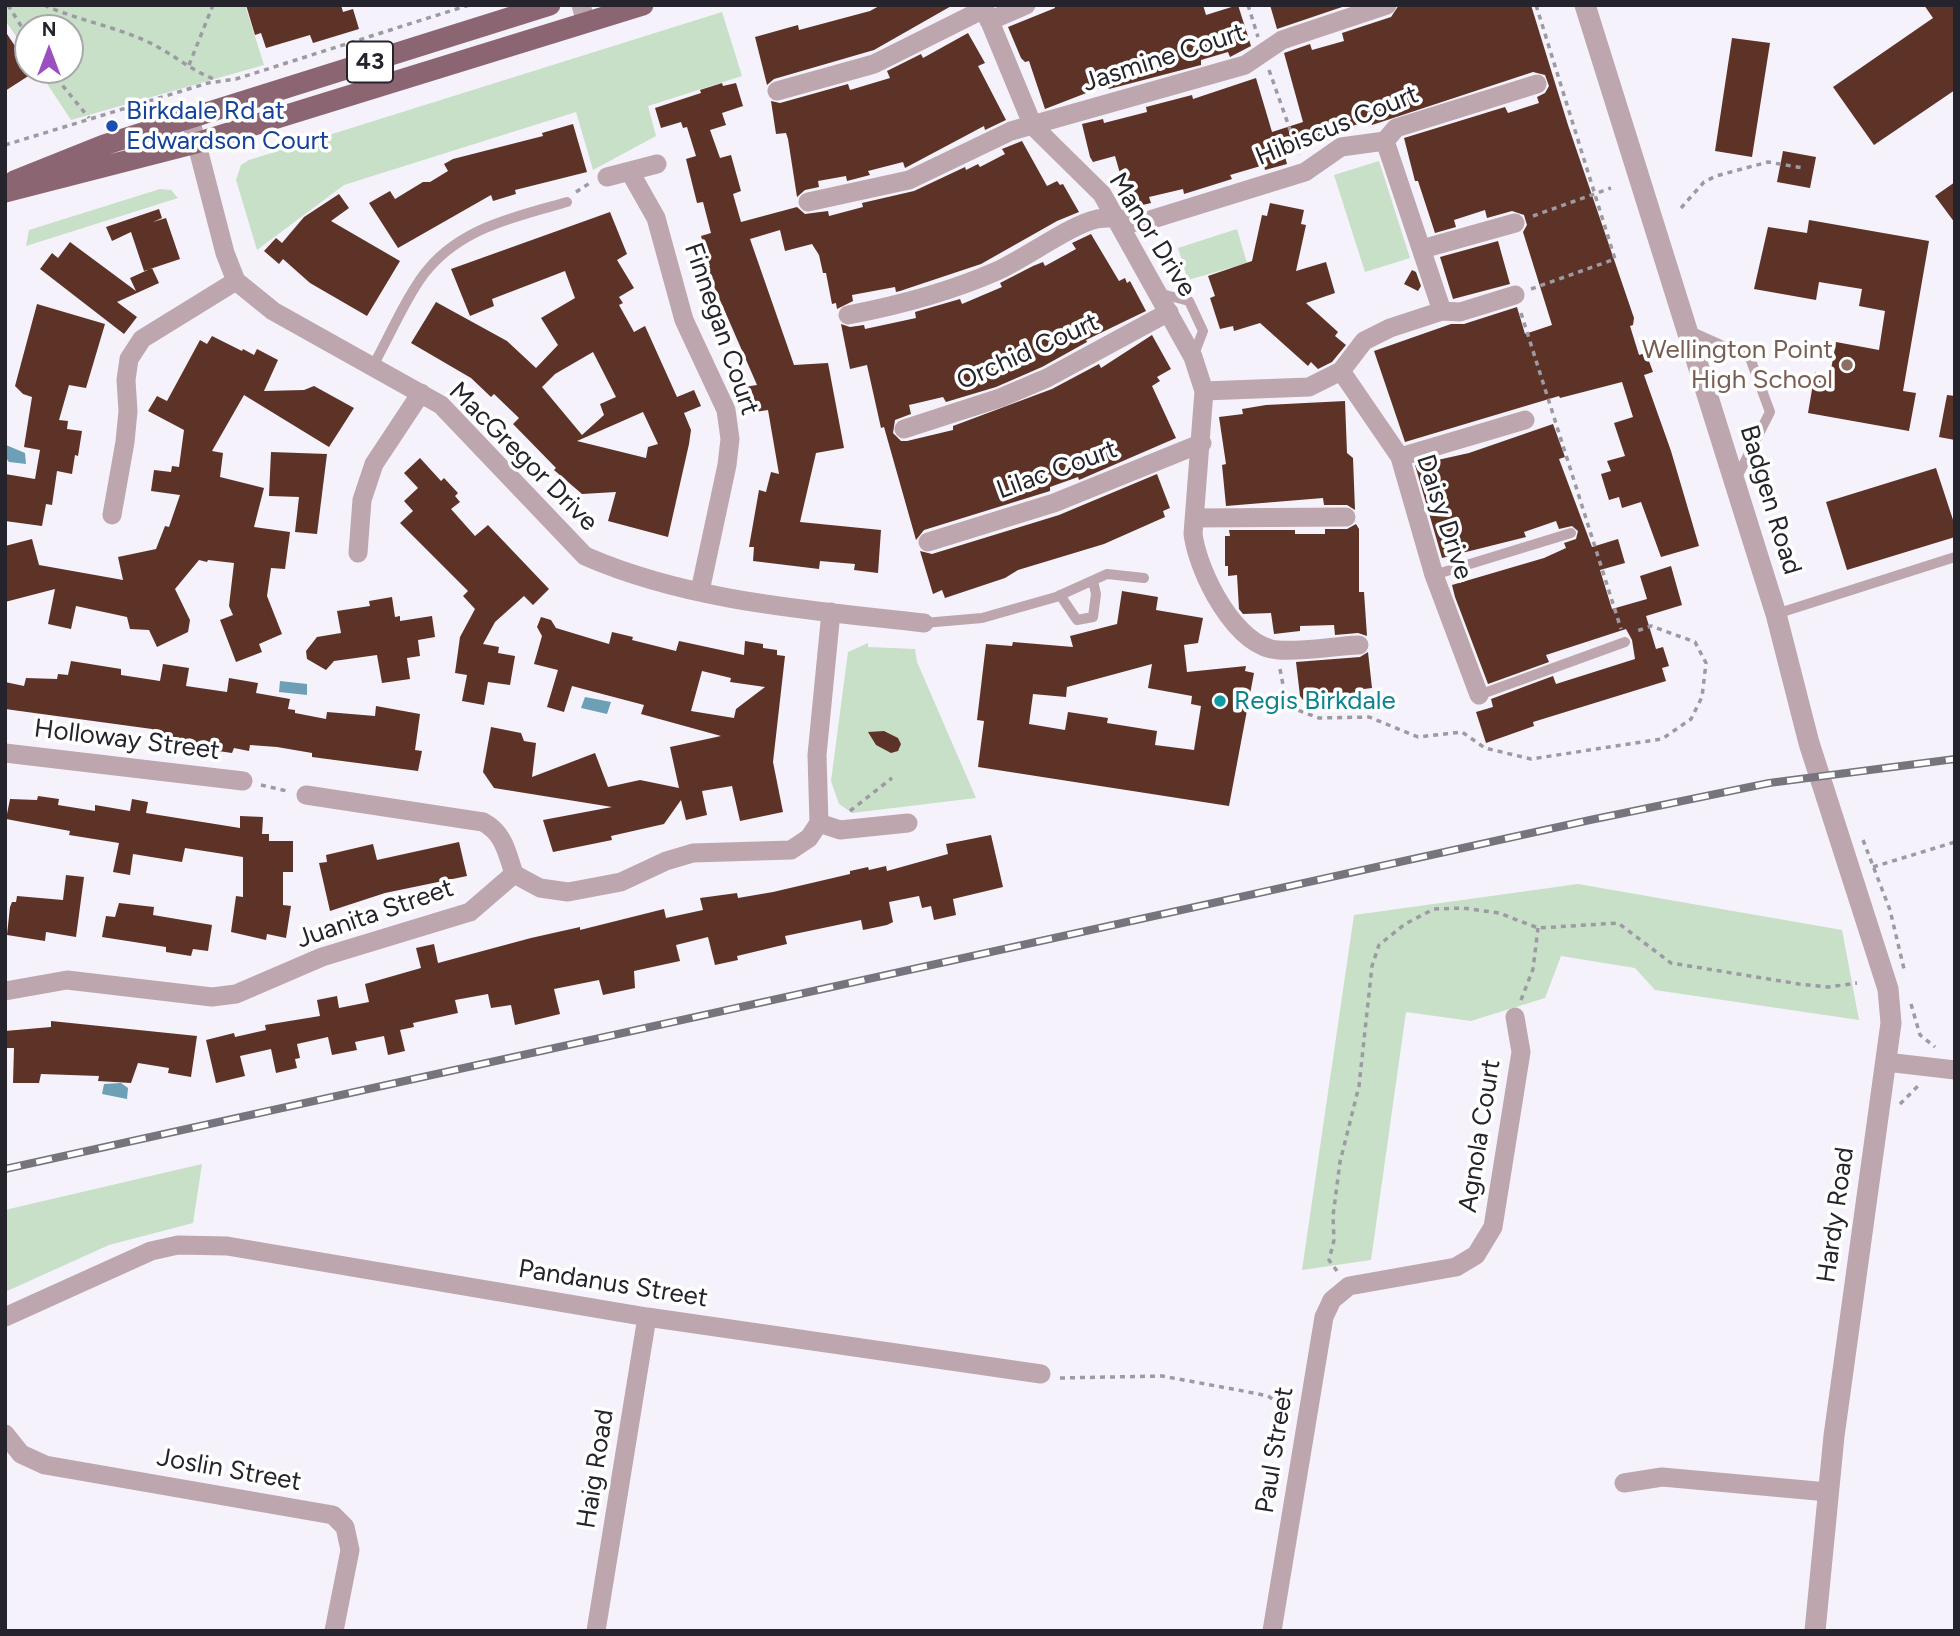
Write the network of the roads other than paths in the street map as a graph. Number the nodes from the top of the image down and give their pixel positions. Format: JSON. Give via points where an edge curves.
{"nodes":[{"id":1,"x":550,"y":5,"type":"edge"},
{"id":2,"x":643,"y":5,"type":"edge"},
{"id":3,"x":1026,"y":5,"type":"edge"},
{"id":4,"x":1387,"y":5,"type":"edge"},
{"id":5,"x":1585,"y":5,"type":"edge"},
{"id":6,"x":985,"y":11,"type":"edge"},
{"id":7,"x":583,"y":14,"type":"edge"},
{"id":8,"x":1537,"y":84,"type":"dead end"},
{"id":9,"x":777,"y":91,"type":"dead end"},
{"id":10,"x":190,"y":118,"type":"junction"},
{"id":11,"x":1033,"y":126,"type":"junction"},
{"id":12,"x":1385,"y":141,"type":"junction"},
{"id":13,"x":196,"y":143,"type":"junction"},
{"id":14,"x":657,"y":164,"type":"dead end"},
{"id":15,"x":630,"y":172,"type":"junction"},
{"id":16,"x":607,"y":177,"type":"road end"},
{"id":17,"x":5,"y":185,"type":"edge"},
{"id":18,"x":5,"y":192,"type":"edge"},
{"id":19,"x":567,"y":202,"type":"road end"},
{"id":20,"x":808,"y":202,"type":"dead end"},
{"id":21,"x":1116,"y":217,"type":"junction"},
{"id":22,"x":1515,"y":223,"type":"road end"},
{"id":23,"x":1422,"y":249,"type":"junction"},
{"id":24,"x":236,"y":281,"type":"junction"},
{"id":25,"x":1158,"y":292,"type":"junction"},
{"id":26,"x":1516,"y":295,"type":"road end"},
{"id":27,"x":1442,"y":311,"type":"junction"},
{"id":28,"x":1169,"y":312,"type":"junction"},
{"id":29,"x":848,"y":315,"type":"dead end"},
{"id":30,"x":1686,"y":329,"type":"junction"},
{"id":31,"x":1193,"y":357,"type":"junction"},
{"id":32,"x":373,"y":366,"type":"junction"},
{"id":33,"x":1341,"y":372,"type":"junction"},
{"id":34,"x":1204,"y":391,"type":"junction"},
{"id":35,"x":421,"y":393,"type":"junction"},
{"id":36,"x":1525,"y":420,"type":"dead end"},
{"id":37,"x":904,"y":429,"type":"dead end"},
{"id":38,"x":1202,"y":443,"type":"junction"},
{"id":39,"x":1400,"y":457,"type":"junction"},
{"id":40,"x":1735,"y":482,"type":"junction"},
{"id":41,"x":112,"y":515,"type":"dead end"},
{"id":42,"x":1346,"y":517,"type":"dead end"},
{"id":43,"x":1196,"y":518,"type":"junction"},
{"id":44,"x":1571,"y":533,"type":"dead end"},
{"id":45,"x":928,"y":542,"type":"dead end"},
{"id":46,"x":358,"y":553,"type":"dead end"},
{"id":47,"x":1955,"y":557,"type":"edge"},
{"id":48,"x":1434,"y":575,"type":"junction"},
{"id":49,"x":1144,"y":578,"type":"dead end"},
{"id":50,"x":1093,"y":581,"type":"junction"},
{"id":51,"x":700,"y":591,"type":"junction"},
{"id":52,"x":1060,"y":595,"type":"junction"},
{"id":53,"x":831,"y":612,"type":"junction"},
{"id":54,"x":1776,"y":614,"type":"junction"},
{"id":55,"x":924,"y":623,"type":"joint"},
{"id":56,"x":1625,"y":642,"type":"dead end"},
{"id":57,"x":1359,"y":645,"type":"dead end"},
{"id":58,"x":1479,"y":695,"type":"joint"},
{"id":59,"x":5,"y":753,"type":"edge"},
{"id":60,"x":243,"y":780,"type":"road end"},
{"id":61,"x":306,"y":795,"type":"road end"},
{"id":62,"x":1833,"y":813,"type":"joint"},
{"id":63,"x":818,"y":823,"type":"junction"},
{"id":64,"x":908,"y":823,"type":"dead end"},
{"id":65,"x":514,"y":874,"type":"junction"},
{"id":66,"x":5,"y":991,"type":"edge"},
{"id":67,"x":1515,"y":1017,"type":"road end"},
{"id":68,"x":1886,"y":1062,"type":"junction"},
{"id":69,"x":1955,"y":1070,"type":"edge"},
{"id":70,"x":1349,"y":1286,"type":"joint"},
{"id":71,"x":5,"y":1317,"type":"edge"},
{"id":72,"x":647,"y":1317,"type":"junction"},
{"id":73,"x":1041,"y":1374,"type":"road end"},
{"id":74,"x":5,"y":1434,"type":"edge"},
{"id":75,"x":1623,"y":1483,"type":"dead end"},
{"id":76,"x":1828,"y":1492,"type":"junction"},
{"id":77,"x":334,"y":1631,"type":"edge"},
{"id":78,"x":596,"y":1631,"type":"edge"},
{"id":79,"x":1272,"y":1631,"type":"edge"},
{"id":80,"x":1815,"y":1631,"type":"edge"}],
"edges":[{"from":1,"to":10,"type":"main road","number":"43"},
{"from":2,"to":7,"type":"main road","number":"43"},
{"from":3,"to":6,"type":"street"},
{"from":4,"to":11,"type":"street","name":"Jasmine Court","via":[[1282,40],[1245,65]]},
{"from":5,"to":30,"type":"street","name":"Badgen Road"},
{"from":6,"to":9,"type":"street","via":[[874,64]]},
{"from":6,"to":11,"type":"street","name":"Manor Drive"},
{"from":7,"to":13,"type":"main road","number":"43"},
{"from":8,"to":12,"type":"street","name":"Hibiscus Court","via":[[1396,128]]},
{"from":10,"to":13,"type":"street"},
{"from":10,"to":17,"type":"main road","number":"43","via":[[104,145]]},
{"from":11,"to":20,"type":"street","name":"Jasmine Court","via":[[1011,131],[909,180]]},
{"from":11,"to":21,"type":"street","name":"Manor Drive","via":[[1102,194]]},
{"from":12,"to":21,"type":"street","name":"Hibiscus Court","via":[[1341,148],[1305,172],[1140,223]]},
{"from":12,"to":23,"type":"street"},
{"from":13,"to":18,"type":"main road","number":"43"},
{"from":13,"to":24,"type":"street"},
{"from":14,"to":15,"type":"street"},
{"from":15,"to":16,"type":"street"},
{"from":15,"to":51,"type":"street","name":"Finnegan Court","via":[[656,218],[684,320],[726,410],[727,465]]},
{"from":19,"to":32,"type":"lane","via":[[465,236],[428,268]]},
{"from":21,"to":25,"type":"street","name":"Manor Drive"},
{"from":21,"to":29,"type":"street","via":[[1096,219],[999,270],[925,299]]},
{"from":22,"to":23,"type":"street"},
{"from":23,"to":27,"type":"street"},
{"from":24,"to":32,"type":"street","name":"MacGregor Drive","via":[[273,311]]},
{"from":24,"to":41,"type":"street","via":[[142,339],[129,359],[125,442]]},
{"from":25,"to":28,"type":"street","name":"Manor Drive"},
{"from":25,"to":31,"type":"lane","via":[[1189,301],[1203,331]]},
{"from":26,"to":27,"type":"street","via":[[1460,312]]},
{"from":27,"to":33,"type":"street","via":[[1364,341]]},
{"from":28,"to":31,"type":"street","name":"Manor Drive"},
{"from":28,"to":37,"type":"street","name":"Orchid Court","via":[[1047,378]]},
{"from":30,"to":40,"type":"street","name":"Badgen Road"},
{"from":30,"to":40,"type":"lane","via":[[1750,358],[1770,412]]},
{"from":31,"to":34,"type":"street","name":"Manor Drive"},
{"from":32,"to":35,"type":"street","name":"MacGregor Drive"},
{"from":33,"to":34,"type":"street","via":[[1310,387]]},
{"from":33,"to":39,"type":"street","name":"Daisy Drive"},
{"from":34,"to":38,"type":"street","name":"Manor Drive"},
{"from":35,"to":46,"type":"street","via":[[374,464],[362,500]]},
{"from":35,"to":51,"type":"street","name":"MacGregor Drive","via":[[468,431],[585,556]]},
{"from":36,"to":39,"type":"street"},
{"from":38,"to":43,"type":"street","name":"Manor Drive"},
{"from":38,"to":45,"type":"street","name":"Lilac Court","via":[[1054,503]]},
{"from":39,"to":48,"type":"street","name":"Daisy Drive"},
{"from":40,"to":54,"type":"street","name":"Badgen Road"},
{"from":42,"to":43,"type":"street"},
{"from":43,"to":57,"type":"street","name":"Manor Drive","via":[[1195,550],[1215,595],[1244,634],[1276,650]]},
{"from":44,"to":48,"type":"lane"},
{"from":47,"to":54,"type":"lane"},
{"from":48,"to":58,"type":"street","name":"Daisy Drive"},
{"from":49,"to":50,"type":"lane","via":[[1116,574]]},
{"from":50,"to":52,"type":"lane"},
{"from":50,"to":52,"type":"lane","via":[[1093,617],[1077,620]]},
{"from":51,"to":53,"type":"street","name":"MacGregor Drive"},
{"from":52,"to":55,"type":"lane","via":[[982,618]]},
{"from":53,"to":55,"type":"street","name":"MacGregor Drive"},
{"from":53,"to":63,"type":"street","via":[[817,755]]},
{"from":54,"to":62,"type":"street","name":"Badgen Road"},
{"from":56,"to":58,"type":"lane"},
{"from":59,"to":60,"type":"street","name":"Holloway Street"},
{"from":61,"to":65,"type":"street","via":[[483,822],[496,828]]},
{"from":62,"to":68,"type":"street","name":"Hardy Road","via":[[1888,989],[1891,1023]]},
{"from":63,"to":64,"type":"street","via":[[840,830]]},
{"from":63,"to":65,"type":"street","via":[[809,838],[792,850],[693,853],[621,881],[568,892],[540,888]]},
{"from":65,"to":66,"type":"street","name":"Juanita Street","via":[[470,912],[322,957],[236,994],[212,997],[67,980]]},
{"from":67,"to":70,"type":"street","name":"Agnola Court","via":[[1521,1052],[1493,1227],[1476,1255],[1456,1266]]},
{"from":68,"to":69,"type":"street"},
{"from":68,"to":76,"type":"street","name":"Hardy Road"},
{"from":70,"to":79,"type":"street","name":"Paul Street","via":[[1332,1300],[1324,1317]]},
{"from":71,"to":72,"type":"street","name":"Pandanus Street","via":[[151,1251],[178,1245],[227,1246]]},
{"from":72,"to":73,"type":"street","name":"Pandanus Street"},
{"from":72,"to":78,"type":"street","name":"Haig Road"},
{"from":74,"to":77,"type":"street","name":"Joslin Street","via":[[21,1454],[45,1465],[333,1515],[345,1527],[351,1550]]},
{"from":75,"to":76,"type":"street","via":[[1662,1477]]},
{"from":76,"to":80,"type":"street","name":"Hardy Road"}]}
